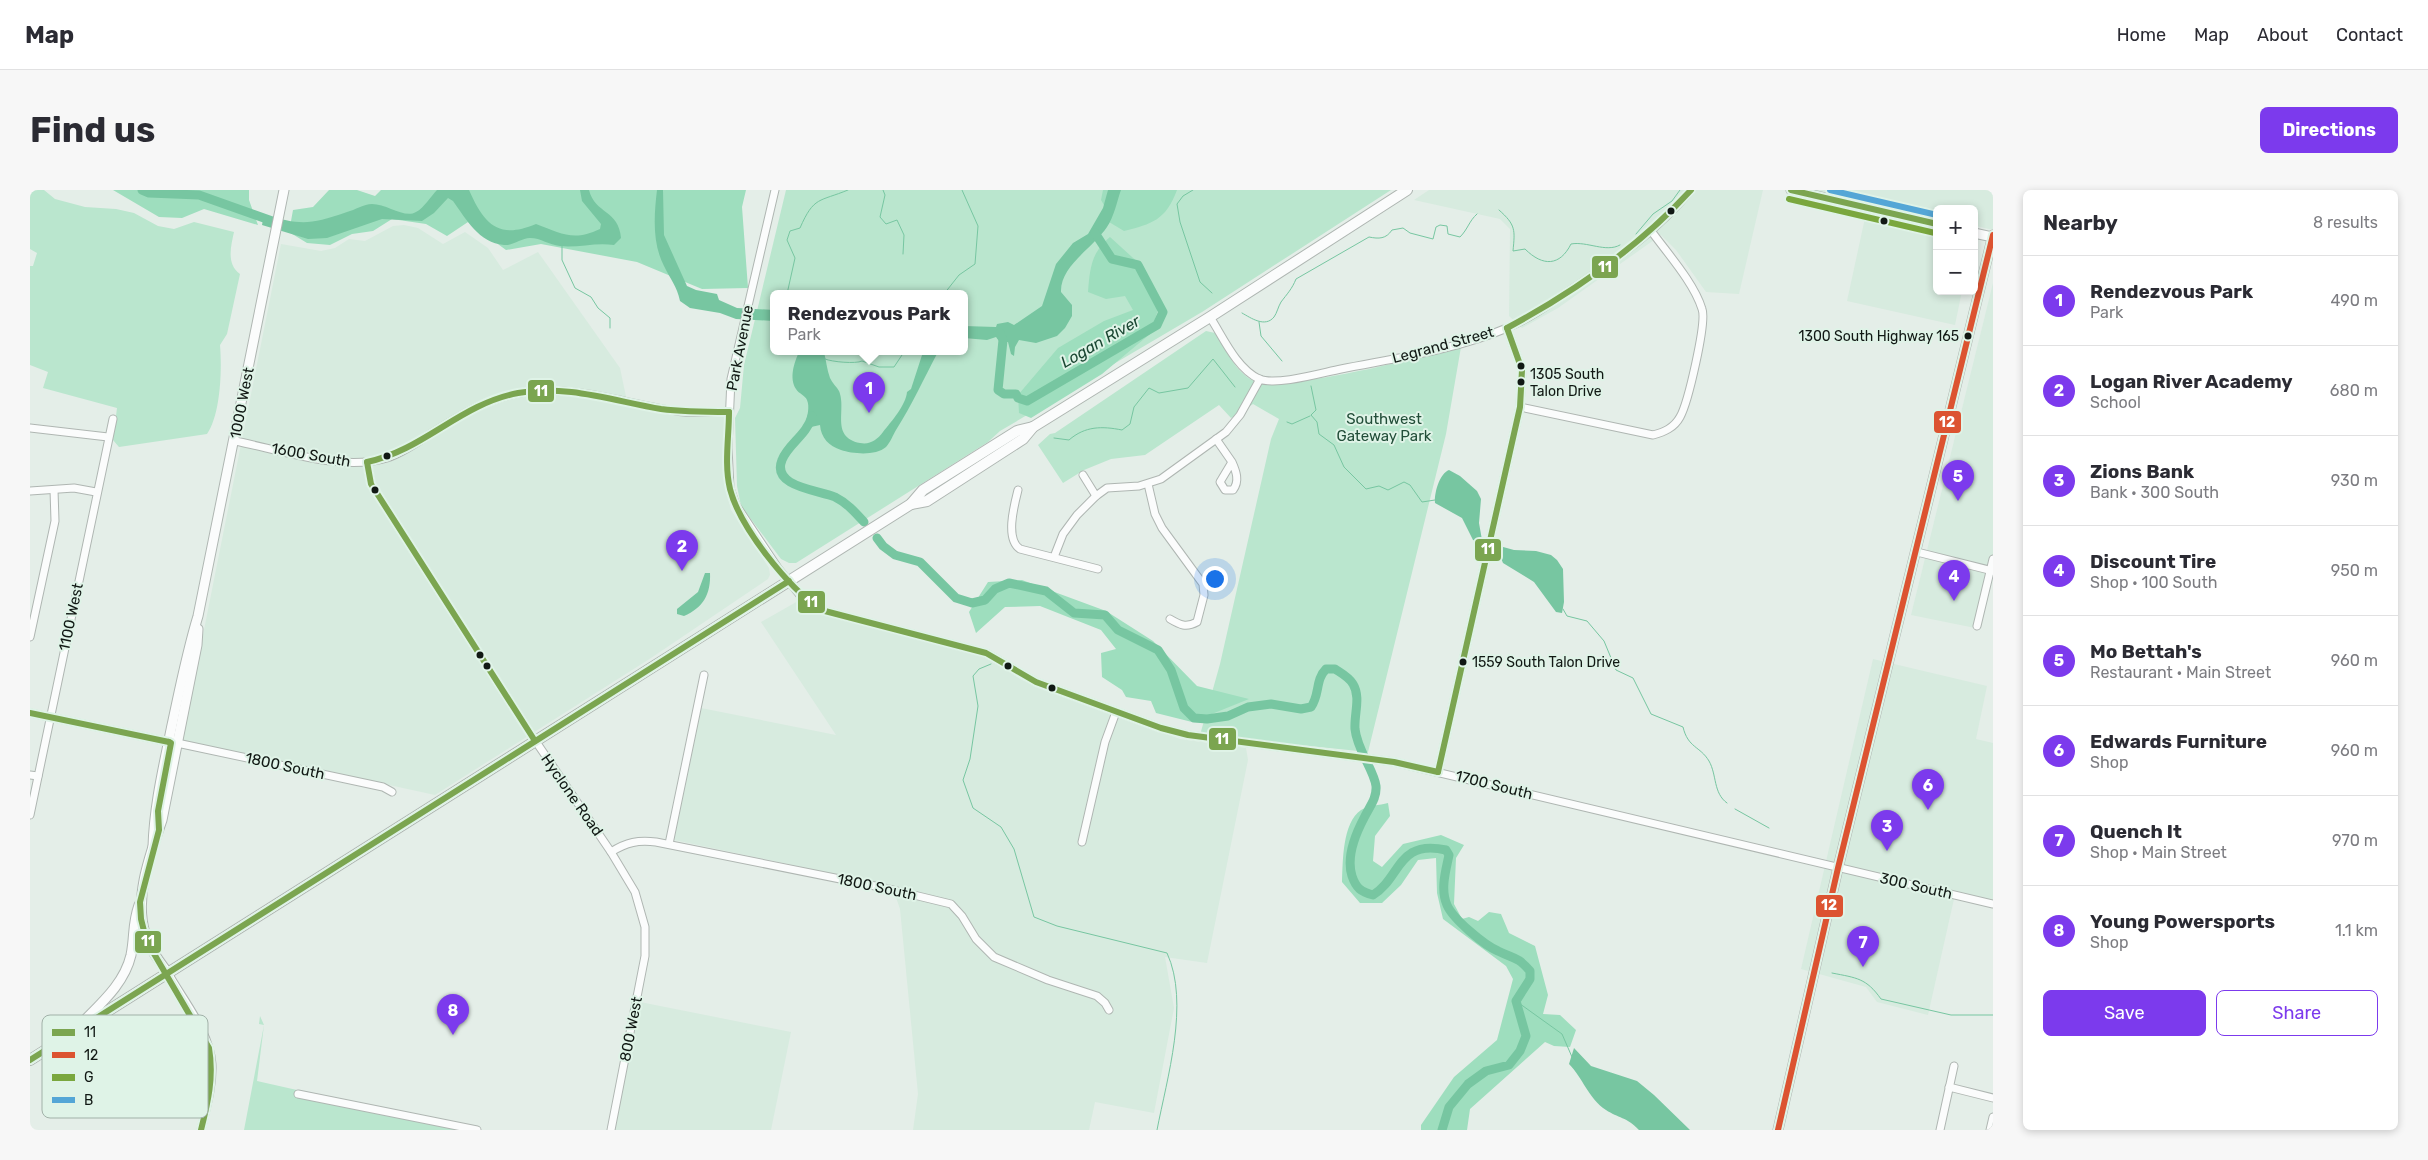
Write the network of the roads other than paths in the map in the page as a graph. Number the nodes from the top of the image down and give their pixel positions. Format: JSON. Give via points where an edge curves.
{"nodes":[{"id":1,"x":284,"y":190,"type":"edge"},
{"id":2,"x":775,"y":190,"type":"edge"},
{"id":3,"x":1407,"y":190,"type":"edge"},
{"id":4,"x":1691,"y":190,"type":"edge"},
{"id":5,"x":1791,"y":190,"type":"edge"},
{"id":6,"x":1933,"y":223,"type":"edge"},
{"id":7,"x":1652,"y":232,"type":"junction"},
{"id":8,"x":1978,"y":234,"type":"edge"},
{"id":9,"x":1993,"y":236,"type":"edge"},
{"id":10,"x":1210,"y":317,"type":"junction"},
{"id":11,"x":1507,"y":328,"type":"junction"},
{"id":12,"x":1260,"y":379,"type":"junction"},
{"id":13,"x":1520,"y":407,"type":"junction"},
{"id":14,"x":729,"y":412,"type":"junction"},
{"id":15,"x":113,"y":419,"type":"dead end"},
{"id":16,"x":30,"y":428,"type":"edge"},
{"id":17,"x":108,"y":437,"type":"junction"},
{"id":18,"x":1216,"y":439,"type":"junction"},
{"id":19,"x":235,"y":441,"type":"junction"},
{"id":20,"x":367,"y":462,"type":"junction"},
{"id":21,"x":1232,"y":462,"type":"junction"},
{"id":22,"x":1083,"y":475,"type":"dead end"},
{"id":23,"x":1223,"y":475,"type":"junction"},
{"id":24,"x":1237,"y":478,"type":"junction"},
{"id":25,"x":1148,"y":484,"type":"junction"},
{"id":26,"x":54,"y":490,"type":"junction"},
{"id":27,"x":1018,"y":490,"type":"dead end"},
{"id":28,"x":30,"y":491,"type":"edge"},
{"id":29,"x":96,"y":492,"type":"junction"},
{"id":30,"x":1096,"y":496,"type":"junction"},
{"id":31,"x":1917,"y":552,"type":"junction"},
{"id":32,"x":1054,"y":557,"type":"junction"},
{"id":33,"x":1993,"y":559,"type":"edge"},
{"id":34,"x":1098,"y":569,"type":"dead end"},
{"id":35,"x":1992,"y":570,"type":"edge"},
{"id":36,"x":789,"y":582,"type":"junction"},
{"id":37,"x":198,"y":616,"type":"junction"},
{"id":38,"x":1170,"y":619,"type":"dead end"},
{"id":39,"x":1977,"y":626,"type":"dead end"},
{"id":40,"x":30,"y":637,"type":"edge"},
{"id":41,"x":704,"y":675,"type":"dead end"},
{"id":42,"x":1116,"y":712,"type":"junction"},
{"id":43,"x":30,"y":713,"type":"edge"},
{"id":44,"x":50,"y":717,"type":"junction"},
{"id":45,"x":535,"y":741,"type":"junction"},
{"id":46,"x":173,"y":742,"type":"junction"},
{"id":47,"x":1438,"y":772,"type":"junction"},
{"id":48,"x":30,"y":775,"type":"edge"},
{"id":49,"x":38,"y":776,"type":"junction"},
{"id":50,"x":392,"y":792,"type":"dead end"},
{"id":51,"x":30,"y":815,"type":"edge"},
{"id":52,"x":1082,"y":842,"type":"dead end"},
{"id":53,"x":669,"y":844,"type":"junction"},
{"id":54,"x":153,"y":847,"type":"junction"},
{"id":55,"x":611,"y":852,"type":"junction"},
{"id":56,"x":1838,"y":868,"type":"junction"},
{"id":57,"x":140,"y":902,"type":"junction"},
{"id":58,"x":1993,"y":904,"type":"edge"},
{"id":59,"x":645,"y":927,"type":"joint"},
{"id":60,"x":168,"y":974,"type":"junction"},
{"id":61,"x":1109,"y":1010,"type":"dead end"},
{"id":62,"x":89,"y":1015,"type":"edge"},
{"id":63,"x":102,"y":1015,"type":"edge"},
{"id":64,"x":191,"y":1015,"type":"edge"},
{"id":65,"x":208,"y":1046,"type":"edge"},
{"id":66,"x":42,"y":1052,"type":"edge"},
{"id":67,"x":30,"y":1060,"type":"edge"},
{"id":68,"x":1954,"y":1066,"type":"dead end"},
{"id":69,"x":1949,"y":1087,"type":"junction"},
{"id":70,"x":298,"y":1094,"type":"dead end"},
{"id":71,"x":1993,"y":1098,"type":"edge"},
{"id":72,"x":208,"y":1100,"type":"edge"},
{"id":73,"x":1993,"y":1117,"type":"edge"},
{"id":74,"x":461,"y":1128,"type":"edge"},
{"id":75,"x":477,"y":1130,"type":"edge"},
{"id":76,"x":611,"y":1130,"type":"edge"},
{"id":77,"x":1778,"y":1130,"type":"edge"},
{"id":78,"x":1940,"y":1130,"type":"edge"},
{"id":79,"x":1990,"y":1130,"type":"edge"}],
"edges":[{"from":1,"to":19,"type":"main road","name":"1000 West"},
{"from":2,"to":14,"type":"street","name":"Park Avenue","via":[[731,378]]},
{"from":3,"to":10,"type":"highway"},
{"from":4,"to":7,"type":"street","name":"Legrand Street"},
{"from":5,"to":6,"type":"main road"},
{"from":7,"to":11,"type":"street","name":"Legrand Street","via":[[1547,305]]},
{"from":7,"to":13,"type":"street","via":[[1698,297],[1703,311],[1702,331],[1681,416],[1664,432],[1653,435]]},
{"from":8,"to":9,"type":"main road"},
{"from":9,"to":31,"type":"main road"},
{"from":10,"to":12,"type":"street","via":[[1239,362]]},
{"from":10,"to":36,"type":"highway","via":[[1033,427],[1023,439],[942,491],[911,504]]},
{"from":11,"to":12,"type":"street","name":"Legrand Street","via":[[1403,357],[1289,379]]},
{"from":11,"to":13,"type":"street","via":[[1522,370]]},
{"from":12,"to":18,"type":"street","via":[[1235,423]]},
{"from":13,"to":47,"type":"street"},
{"from":14,"to":20,"type":"street","name":"1600 South","via":[[684,412],[566,391],[524,392],[480,405],[406,450]]},
{"from":14,"to":36,"type":"street","name":"Park Avenue","via":[[729,479],[736,505]]},
{"from":15,"to":17,"type":"street","name":"1100 West"},
{"from":16,"to":17,"type":"street"},
{"from":17,"to":29,"type":"street","name":"1100 West"},
{"from":18,"to":21,"type":"street"},
{"from":18,"to":25,"type":"street","via":[[1161,479]]},
{"from":19,"to":20,"type":"street","name":"1600 South","via":[[340,461]]},
{"from":19,"to":37,"type":"main road","name":"1000 West"},
{"from":20,"to":45,"type":"street","name":"Hyclone Road","via":[[371,484]]},
{"from":21,"to":23,"type":"street"},
{"from":21,"to":24,"type":"street"},
{"from":22,"to":30,"type":"street"},
{"from":23,"to":24,"type":"street"},
{"from":23,"to":24,"type":"street","via":[[1220,482],[1225,490],[1233,490]]},
{"from":25,"to":30,"type":"street","via":[[1107,488]]},
{"from":25,"to":38,"type":"street","via":[[1162,528],[1203,584],[1204,595],[1197,622],[1190,626]]},
{"from":26,"to":28,"type":"street"},
{"from":26,"to":29,"type":"street","via":[[80,488]]},
{"from":26,"to":40,"type":"street","via":[[55,521]]},
{"from":27,"to":32,"type":"street","via":[[1012,538],[1015,545]]},
{"from":29,"to":44,"type":"street","name":"1100 West"},
{"from":30,"to":32,"type":"street","via":[[1063,534]]},
{"from":31,"to":35,"type":"street"},
{"from":31,"to":56,"type":"main road"},
{"from":32,"to":34,"type":"street"},
{"from":33,"to":35,"type":"street"},
{"from":35,"to":39,"type":"street"},
{"from":36,"to":42,"type":"street","name":"1700 South","via":[[821,610],[986,653],[1036,682]]},
{"from":36,"to":45,"type":"highway"},
{"from":37,"to":46,"type":"main road","name":"1000 West","via":[[197,645]]},
{"from":37,"to":46,"type":"main road","name":"1000 West"},
{"from":41,"to":53,"type":"street"},
{"from":42,"to":47,"type":"street","name":"1700 South","via":[[1188,736],[1394,762]]},
{"from":42,"to":52,"type":"street","via":[[1105,742]]},
{"from":43,"to":44,"type":"street","name":"1800 South"},
{"from":44,"to":46,"type":"street","name":"1800 South"},
{"from":44,"to":49,"type":"street","name":"1100 West"},
{"from":45,"to":55,"type":"street","name":"Hyclone Road"},
{"from":45,"to":60,"type":"highway"},
{"from":46,"to":50,"type":"street","name":"1800 South","via":[[383,787]]},
{"from":46,"to":54,"type":"main road","name":"1000 West","via":[[159,830]]},
{"from":46,"to":54,"type":"main road","name":"1000 West","via":[[154,818]]},
{"from":47,"to":56,"type":"street","name":"1700 South"},
{"from":48,"to":49,"type":"street"},
{"from":49,"to":51,"type":"street","name":"1100 West"},
{"from":53,"to":55,"type":"street","name":"1800 South","via":[[640,840]]},
{"from":53,"to":61,"type":"street","name":"1800 South","via":[[951,904],[976,939],[994,957],[1048,980],[1090,993],[1105,1003]]},
{"from":54,"to":57,"type":"main road","name":"1000 West"},
{"from":55,"to":59,"type":"street","name":"Hyclone Road","via":[[635,892]]},
{"from":56,"to":58,"type":"street","name":"300 South"},
{"from":56,"to":77,"type":"main road"},
{"from":57,"to":60,"type":"main road","name":"1000 West","via":[[145,935]]},
{"from":57,"to":62,"type":"main road","via":[[133,921],[133,940],[126,970],[117,986]]},
{"from":59,"to":76,"type":"street","name":"800 West","via":[[645,956]]},
{"from":60,"to":63,"type":"highway"},
{"from":60,"to":64,"type":"street","name":"1000 West"},
{"from":65,"to":72,"type":"street","name":"1000 West","via":[[212,1064]]},
{"from":66,"to":67,"type":"highway"},
{"from":68,"to":69,"type":"street"},
{"from":69,"to":71,"type":"street"},
{"from":69,"to":78,"type":"street"},
{"from":70,"to":74,"type":"street"},
{"from":73,"to":79,"type":"street"},
{"from":74,"to":75,"type":"street"}]}
